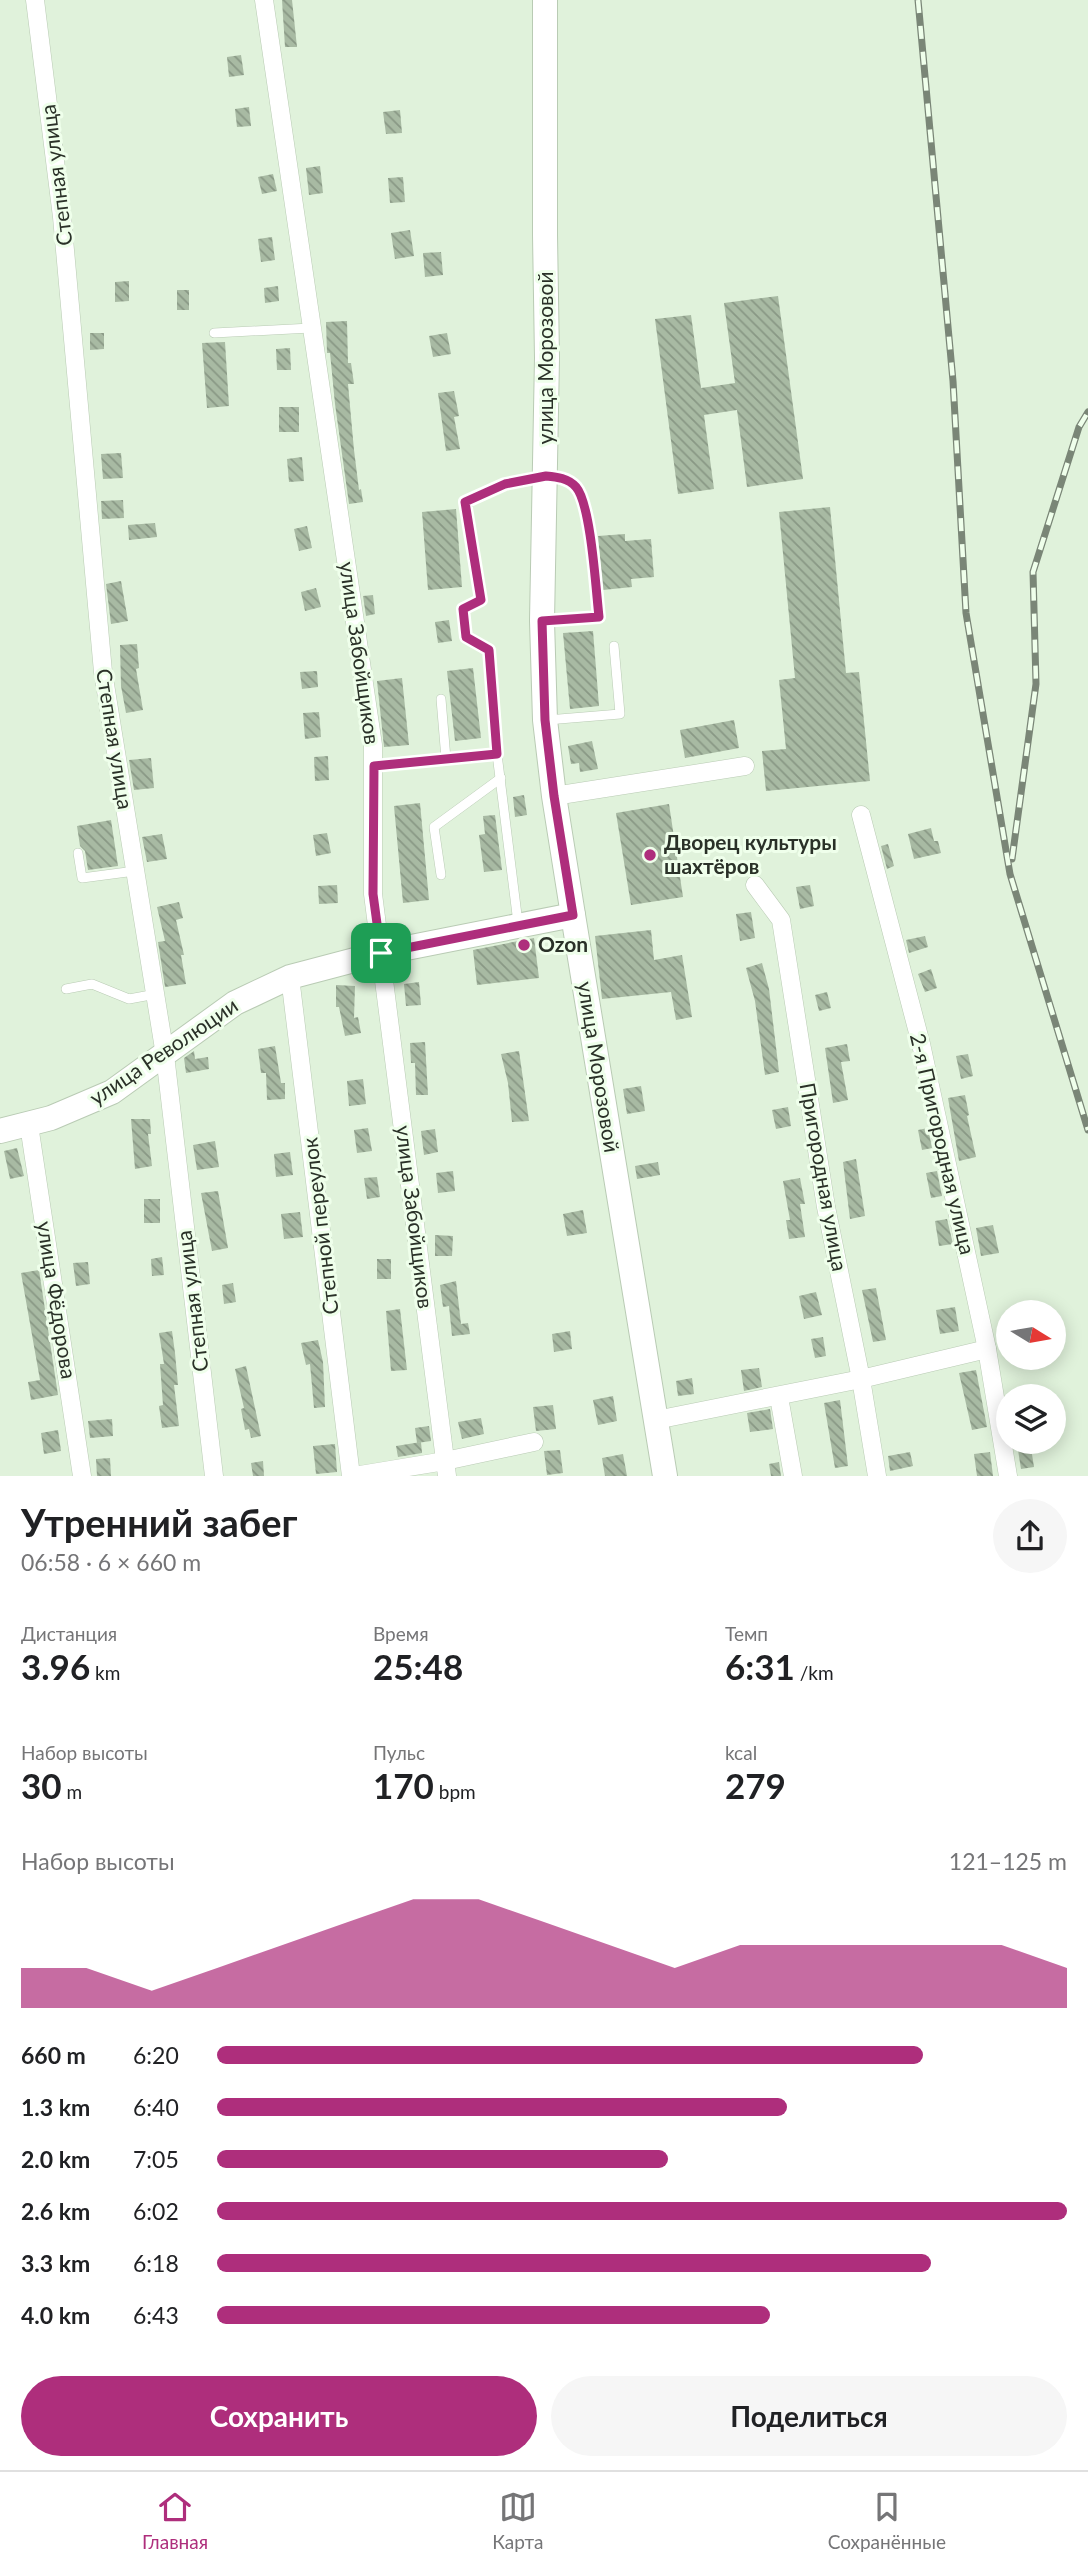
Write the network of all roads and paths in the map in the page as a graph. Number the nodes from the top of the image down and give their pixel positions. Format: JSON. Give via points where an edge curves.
{"nodes":[{"id":1,"x":35,"y":0,"type":"edge"},
{"id":2,"x":264,"y":0,"type":"edge"},
{"id":3,"x":545,"y":0,"type":"edge"},
{"id":4,"x":311,"y":328,"type":"junction"},
{"id":5,"x":214,"y":333,"type":"dead end"},
{"id":6,"x":546,"y":476,"type":"junction"},
{"id":7,"x":542,"y":621,"type":"junction"},
{"id":8,"x":614,"y":646,"type":"dead end"},
{"id":9,"x":441,"y":699,"type":"dead end"},
{"id":10,"x":545,"y":720,"type":"junction"},
{"id":11,"x":497,"y":754,"type":"junction"},
{"id":12,"x":446,"y":759,"type":"junction"},
{"id":13,"x":374,"y":766,"type":"junction"},
{"id":14,"x":746,"y":766,"type":"dead end"},
{"id":15,"x":501,"y":778,"type":"junction"},
{"id":16,"x":554,"y":796,"type":"junction"},
{"id":17,"x":861,"y":815,"type":"dead end"},
{"id":18,"x":78,"y":853,"type":"dead end"},
{"id":19,"x":135,"y":871,"type":"junction"},
{"id":20,"x":441,"y":875,"type":"dead end"},
{"id":21,"x":755,"y":885,"type":"dead end"},
{"id":22,"x":573,"y":915,"type":"junction"},
{"id":23,"x":518,"y":925,"type":"junction"},
{"id":24,"x":381,"y":953,"type":"junction"},
{"id":25,"x":290,"y":977,"type":"junction"},
{"id":26,"x":66,"y":989,"type":"dead end"},
{"id":27,"x":156,"y":994,"type":"junction"},
{"id":28,"x":165,"y":1055,"type":"junction"},
{"id":29,"x":29,"y":1125,"type":"junction"},
{"id":30,"x":0,"y":1131,"type":"edge"},
{"id":31,"x":987,"y":1349,"type":"junction"},
{"id":32,"x":861,"y":1380,"type":"junction"},
{"id":33,"x":779,"y":1397,"type":"junction"},
{"id":34,"x":656,"y":1420,"type":"junction"},
{"id":35,"x":534,"y":1442,"type":"dead end"},
{"id":36,"x":446,"y":1469,"type":"edge"},
{"id":37,"x":82,"y":1476,"type":"edge"},
{"id":38,"x":214,"y":1476,"type":"edge"},
{"id":39,"x":352,"y":1476,"type":"edge"},
{"id":40,"x":665,"y":1476,"type":"edge"},
{"id":41,"x":793,"y":1476,"type":"edge"},
{"id":42,"x":877,"y":1476,"type":"edge"},
{"id":43,"x":1008,"y":1476,"type":"edge"}],
"edges":[{"from":1,"to":19,"type":"street","name":"Степная улица","via":[[62,217],[103,672]]},
{"from":2,"to":4,"type":"street","name":"улица Забойщиков"},
{"from":3,"to":6,"type":"main road","name":"улица Морозовой"},
{"from":4,"to":5,"type":"lane"},
{"from":4,"to":13,"type":"street","name":"улица Забойщиков"},
{"from":6,"to":7,"type":"main road","name":"улица Морозовой"},
{"from":6,"to":7,"type":"lane","via":[[565,478],[578,488],[588,523],[599,617]]},
{"from":6,"to":11,"type":"lane","via":[[505,484],[465,502],[481,600],[463,609],[466,637],[489,650]]},
{"from":7,"to":10,"type":"main road","name":"улица Морозовой"},
{"from":8,"to":10,"type":"lane","via":[[620,714]]},
{"from":9,"to":12,"type":"lane"},
{"from":10,"to":16,"type":"main road","name":"улица Морозовой"},
{"from":11,"to":12,"type":"lane"},
{"from":11,"to":15,"type":"lane"},
{"from":12,"to":13,"type":"lane"},
{"from":13,"to":24,"type":"street","name":"улица Забойщиков","via":[[373,894]]},
{"from":14,"to":16,"type":"street"},
{"from":15,"to":20,"type":"lane","via":[[434,827]]},
{"from":15,"to":23,"type":"lane"},
{"from":16,"to":22,"type":"main road","name":"улица Морозовой"},
{"from":17,"to":31,"type":"street","name":"2-я Пригородная улица","via":[[921,1044]]},
{"from":18,"to":19,"type":"lane","via":[[82,878]]},
{"from":19,"to":27,"type":"street","name":"Степная улица"},
{"from":21,"to":32,"type":"street","name":"Пригородная улица","via":[[781,920],[826,1208]]},
{"from":22,"to":23,"type":"main road","name":"улица Революции"},
{"from":22,"to":34,"type":"main road","name":"улица Морозовой"},
{"from":23,"to":24,"type":"main road","name":"улица Революции"},
{"from":24,"to":25,"type":"main road","name":"улица Революции"},
{"from":24,"to":36,"type":"street","name":"улица Забойщиков"},
{"from":25,"to":28,"type":"main road","name":"улица Революции","via":[[235,1003]]},
{"from":25,"to":39,"type":"street","name":"Степной переулок"},
{"from":26,"to":27,"type":"lane","via":[[92,984],[129,999]]},
{"from":27,"to":28,"type":"street","name":"Степная улица"},
{"from":28,"to":29,"type":"main road","name":"улица Революции","via":[[112,1092]]},
{"from":28,"to":38,"type":"street","name":"Степная улица"},
{"from":29,"to":30,"type":"main road","name":"улица Революции"},
{"from":29,"to":37,"type":"street","name":"улица Фёдорова"},
{"from":31,"to":32,"type":"street"},
{"from":31,"to":43,"type":"street","name":"2-я Пригородная улица"},
{"from":32,"to":33,"type":"street"},
{"from":32,"to":42,"type":"street","name":"Пригородная улица"},
{"from":33,"to":34,"type":"street"},
{"from":33,"to":41,"type":"street"},
{"from":34,"to":40,"type":"main road","name":"улица Морозовой"},
{"from":35,"to":36,"type":"street"},
{"from":36,"to":39,"type":"street"}]}
